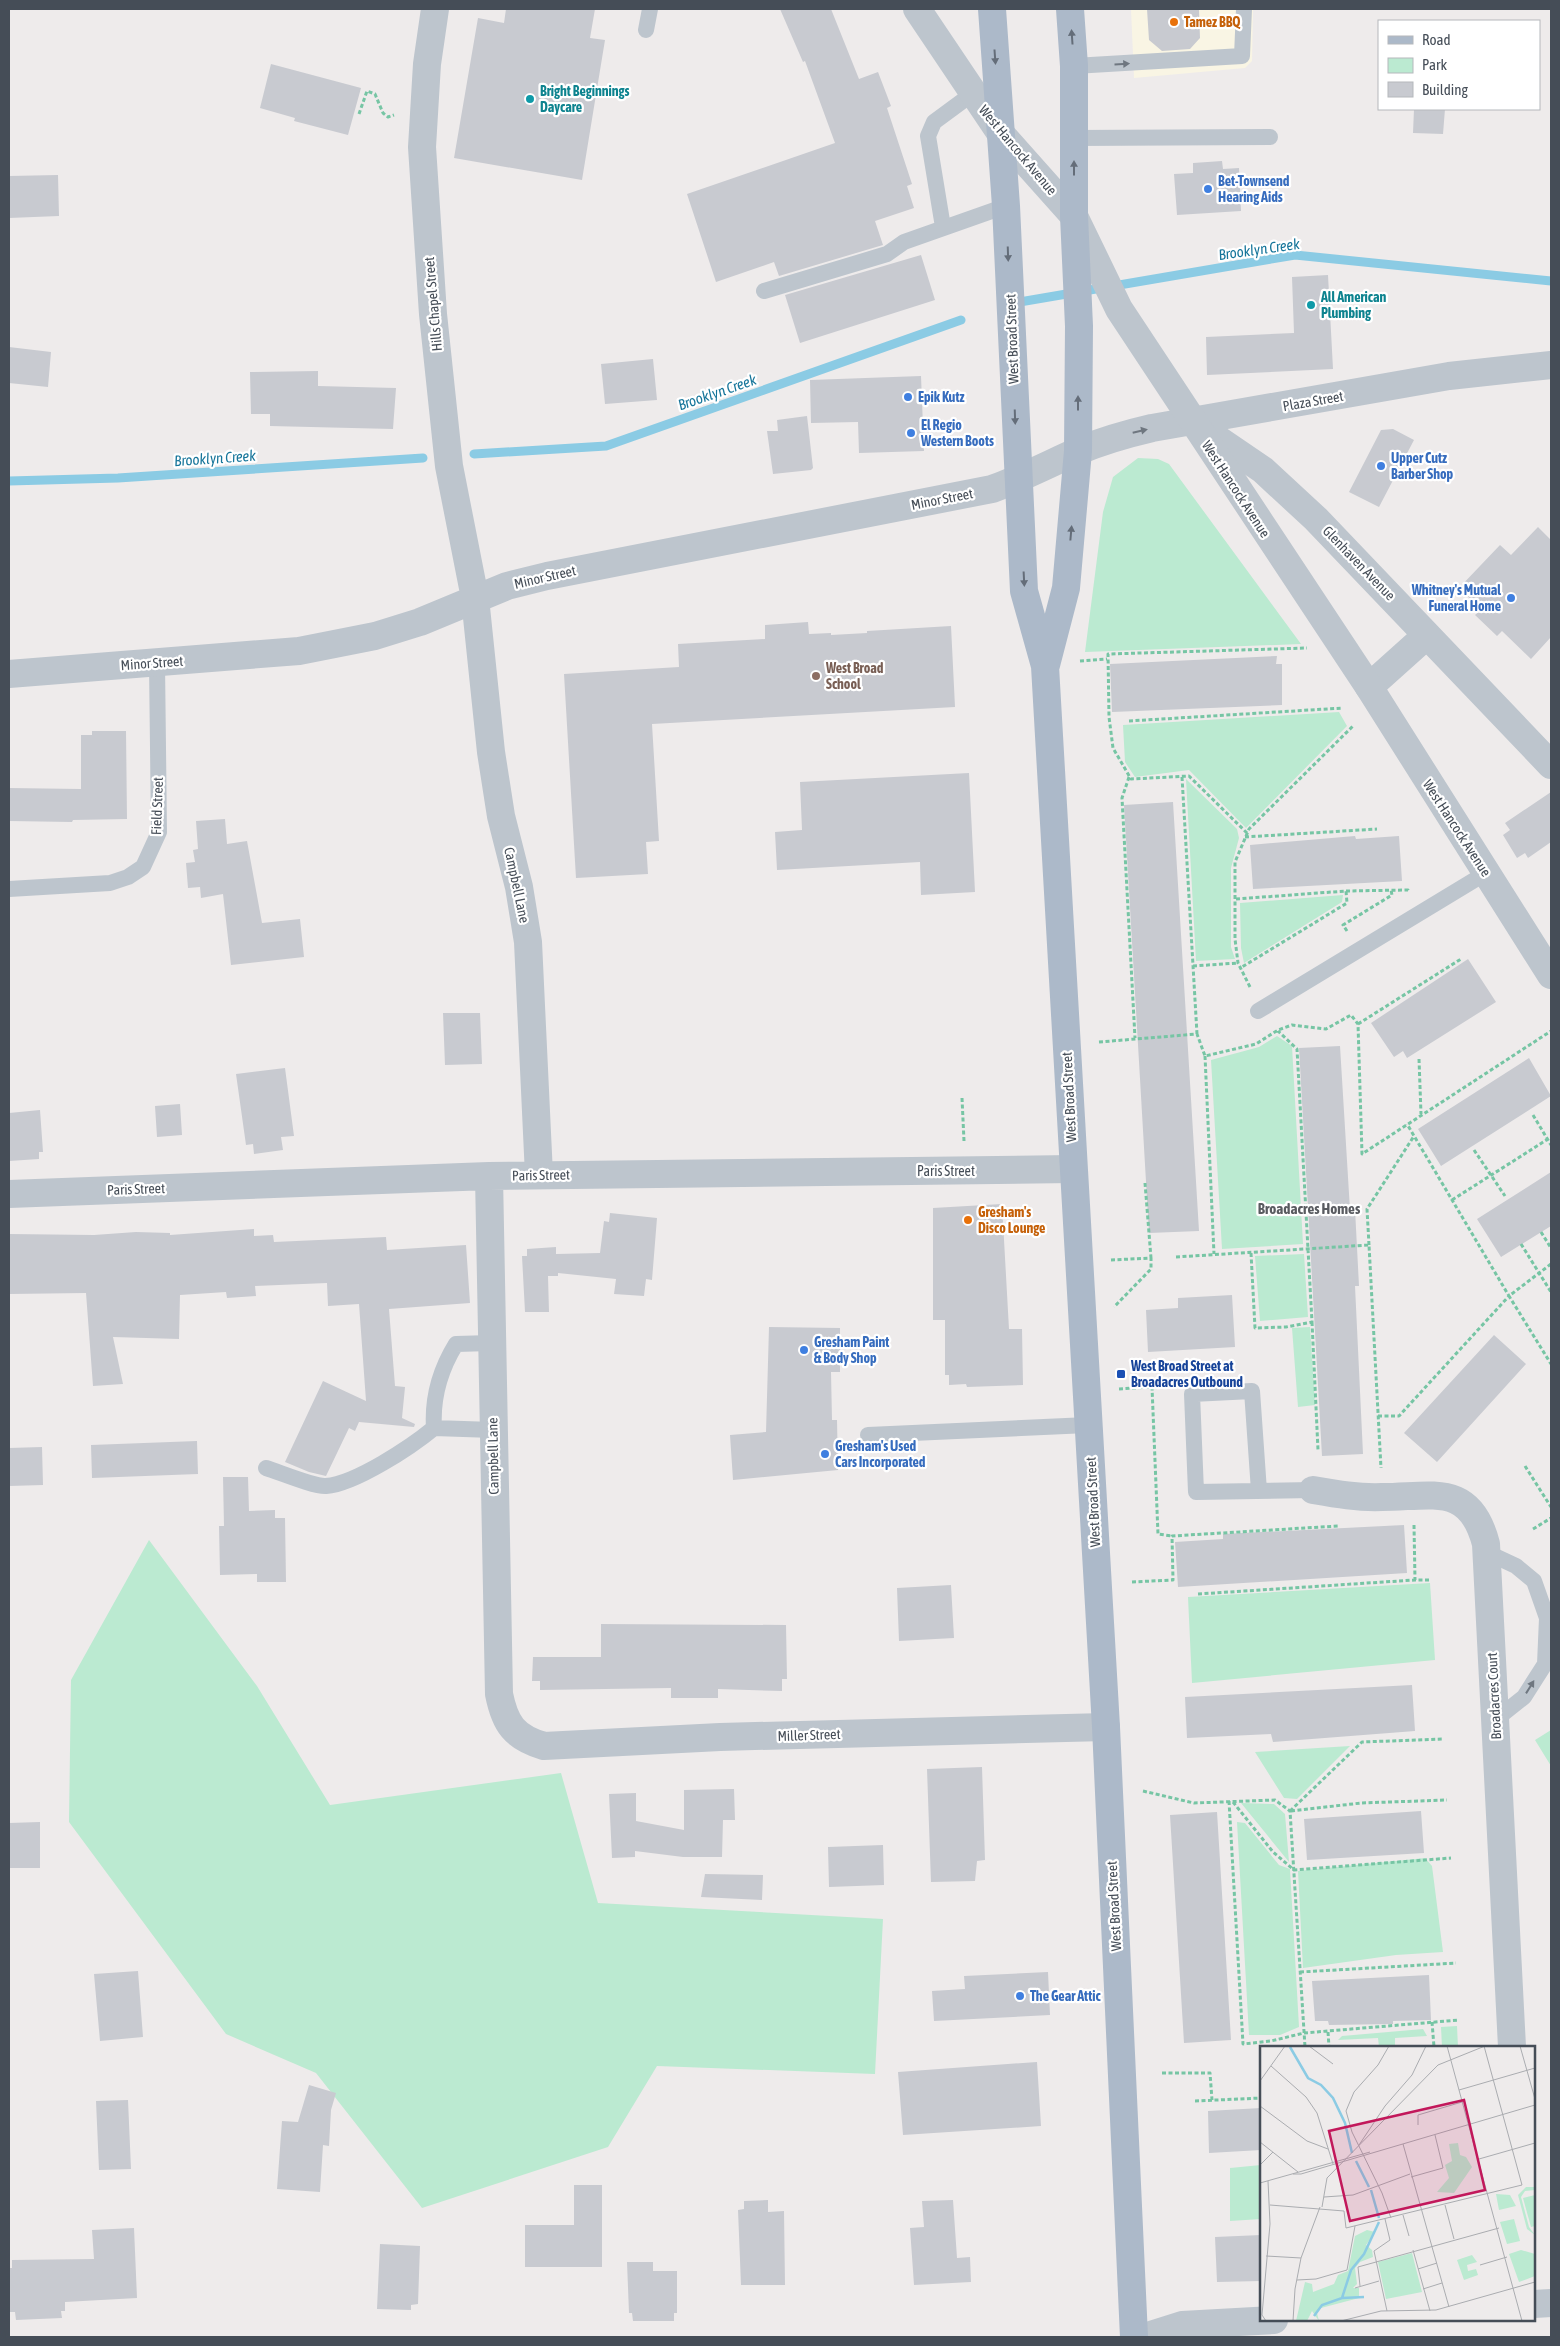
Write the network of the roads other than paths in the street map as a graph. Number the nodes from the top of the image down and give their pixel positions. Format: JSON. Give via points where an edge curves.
{"nodes":[{"id":1,"x":435,"y":9,"type":"edge"},
{"id":2,"x":650,"y":9,"type":"edge"},
{"id":3,"x":917,"y":9,"type":"edge"},
{"id":4,"x":992,"y":9,"type":"edge"},
{"id":5,"x":1070,"y":9,"type":"edge"},
{"id":6,"x":1244,"y":9,"type":"edge"},
{"id":7,"x":646,"y":30,"type":"dead end"},
{"id":8,"x":1074,"y":66,"type":"junction"},
{"id":9,"x":972,"y":94,"type":"junction"},
{"id":10,"x":1001,"y":134,"type":"junction"},
{"id":11,"x":1270,"y":137,"type":"dead end"},
{"id":12,"x":1074,"y":138,"type":"junction"},
{"id":13,"x":1006,"y":206,"type":"junction"},
{"id":14,"x":1074,"y":216,"type":"junction"},
{"id":15,"x":943,"y":227,"type":"junction"},
{"id":16,"x":764,"y":291,"type":"dead end"},
{"id":17,"x":1551,"y":365,"type":"edge"},
{"id":18,"x":1193,"y":422,"type":"junction"},
{"id":19,"x":1078,"y":451,"type":"junction"},
{"id":20,"x":1018,"y":480,"type":"junction"},
{"id":21,"x":475,"y":598,"type":"junction"},
{"id":22,"x":1427,"y":635,"type":"junction"},
{"id":23,"x":158,"y":663,"type":"junction"},
{"id":24,"x":1046,"y":666,"type":"junction"},
{"id":25,"x":9,"y":674,"type":"edge"},
{"id":26,"x":1369,"y":687,"type":"junction"},
{"id":27,"x":1551,"y":765,"type":"edge"},
{"id":28,"x":1486,"y":873,"type":"junction"},
{"id":29,"x":9,"y":889,"type":"edge"},
{"id":30,"x":1551,"y":975,"type":"edge"},
{"id":31,"x":1258,"y":1011,"type":"dead end"},
{"id":32,"x":1073,"y":1169,"type":"junction"},
{"id":33,"x":539,"y":1175,"type":"junction"},
{"id":34,"x":489,"y":1176,"type":"junction"},
{"id":35,"x":9,"y":1194,"type":"edge"},
{"id":36,"x":491,"y":1343,"type":"junction"},
{"id":37,"x":1088,"y":1425,"type":"junction"},
{"id":38,"x":434,"y":1428,"type":"junction"},
{"id":39,"x":492,"y":1430,"type":"junction"},
{"id":40,"x":868,"y":1435,"type":"dead end"},
{"id":41,"x":266,"y":1468,"type":"dead end"},
{"id":42,"x":1314,"y":1490,"type":"joint"},
{"id":43,"x":1259,"y":1491,"type":"junction"},
{"id":44,"x":1486,"y":1552,"type":"junction"},
{"id":45,"x":1495,"y":1720,"type":"junction"},
{"id":46,"x":1106,"y":1727,"type":"junction"},
{"id":47,"x":516,"y":1732,"type":"joint"},
{"id":48,"x":1512,"y":2046,"type":"edge"},
{"id":49,"x":1551,"y":2303,"type":"edge"},
{"id":50,"x":1535,"y":2304,"type":"edge"},
{"id":51,"x":1260,"y":2321,"type":"edge"},
{"id":52,"x":1134,"y":2337,"type":"edge"},
{"id":53,"x":1144,"y":2337,"type":"edge"}],
"edges":[{"from":1,"to":21,"type":"street","name":"Hills Chapel Street","via":[[422,147],[426,221],[450,466]]},
{"from":2,"to":7,"type":"lane"},
{"from":3,"to":9,"type":"street","name":"West Hancock Avenue"},
{"from":4,"to":10,"type":"main road","name":"West Broad Street","one_way":true},
{"from":8,"to":5,"type":"main road","name":"West Broad Street","one_way":true},
{"from":8,"to":6,"type":"lane","one_way":true,"via":[[1242,56]]},
{"from":8,"to":12,"type":"main road","name":"West Broad Street"},
{"from":9,"to":10,"type":"street","name":"West Hancock Avenue"},
{"from":9,"to":15,"type":"lane","via":[[934,122],[928,136]]},
{"from":10,"to":13,"type":"main road","name":"West Broad Street"},
{"from":10,"to":14,"type":"street","name":"West Hancock Avenue"},
{"from":11,"to":12,"type":"lane"},
{"from":14,"to":12,"type":"main road","name":"West Broad Street","one_way":true},
{"from":13,"to":15,"type":"lane"},
{"from":13,"to":20,"type":"main road","name":"West Broad Street","one_way":true},
{"from":14,"to":18,"type":"street","name":"West Hancock Avenue","via":[[1119,309]]},
{"from":19,"to":14,"type":"main road","name":"West Broad Street","one_way":true,"via":[[1079,326]]},
{"from":15,"to":16,"type":"lane","via":[[904,242],[887,254]]},
{"from":17,"to":18,"type":"street","name":"Plaza Street","via":[[1449,376]]},
{"from":19,"to":18,"type":"street","name":"Plaza Street","one_way":true,"via":[[1120,436]]},
{"from":18,"to":22,"type":"street","name":"Glenhaven Avenue","via":[[1263,470],[1316,519]]},
{"from":18,"to":26,"type":"street","name":"West Hancock Avenue"},
{"from":19,"to":20,"type":"street","name":"Minor Street"},
{"from":24,"to":19,"type":"main road","name":"West Broad Street","one_way":true,"via":[[1066,588]]},
{"from":20,"to":21,"type":"street","name":"Minor Street","via":[[978,492],[547,576]]},
{"from":20,"to":24,"type":"main road","name":"West Broad Street","one_way":true,"via":[[1024,591]]},
{"from":21,"to":23,"type":"street","name":"Minor Street","via":[[420,622],[341,644],[299,651]]},
{"from":21,"to":33,"type":"street","name":"Campbell Lane","via":[[499,807],[519,887],[528,942]]},
{"from":22,"to":26,"type":"street"},
{"from":22,"to":27,"type":"street","name":"Glenhaven Avenue"},
{"from":23,"to":25,"type":"street","name":"Minor Street"},
{"from":23,"to":29,"type":"lane","name":"Field Street","via":[[159,832],[143,867],[110,883]]},
{"from":24,"to":32,"type":"main road","name":"West Broad Street"},
{"from":26,"to":28,"type":"street","name":"West Hancock Avenue"},
{"from":28,"to":30,"type":"street","name":"West Hancock Avenue"},
{"from":28,"to":31,"type":"lane"},
{"from":32,"to":33,"type":"street","name":"Paris Street"},
{"from":32,"to":37,"type":"main road","name":"West Broad Street"},
{"from":33,"to":34,"type":"street","name":"Paris Street"},
{"from":34,"to":35,"type":"street","name":"Paris Street"},
{"from":34,"to":36,"type":"street","name":"Campbell Lane"},
{"from":36,"to":38,"type":"lane","via":[[456,1344],[444,1363],[432,1406]]},
{"from":36,"to":39,"type":"street","name":"Campbell Lane"},
{"from":37,"to":40,"type":"lane"},
{"from":37,"to":46,"type":"main road","name":"West Broad Street"},
{"from":38,"to":39,"type":"lane"},
{"from":38,"to":41,"type":"lane","via":[[409,1448],[343,1482],[324,1487]]},
{"from":39,"to":47,"type":"street","name":"Campbell Lane","via":[[499,1694],[508,1724]]},
{"from":42,"to":43,"type":"lane"},
{"from":42,"to":44,"type":"street","name":"Broadacres Court","via":[[1357,1497],[1442,1495],[1456,1499],[1477,1518]]},
{"from":43,"to":43,"type":"lane","via":[[1196,1492],[1192,1394],[1252,1391]]},
{"from":44,"to":45,"type":"street","name":"Broadacres Court"},
{"from":45,"to":44,"type":"lane","one_way":true,"via":[[1524,1697],[1545,1664],[1547,1618],[1534,1581],[1516,1566]]},
{"from":45,"to":48,"type":"street","name":"Broadacres Court"},
{"from":46,"to":47,"type":"street","name":"Miller Street","via":[[720,1737],[544,1746],[528,1742]]},
{"from":46,"to":52,"type":"main road","name":"West Broad Street"},
{"from":49,"to":50,"type":"street"},
{"from":51,"to":53,"type":"street","via":[[1182,2325]]}]}
